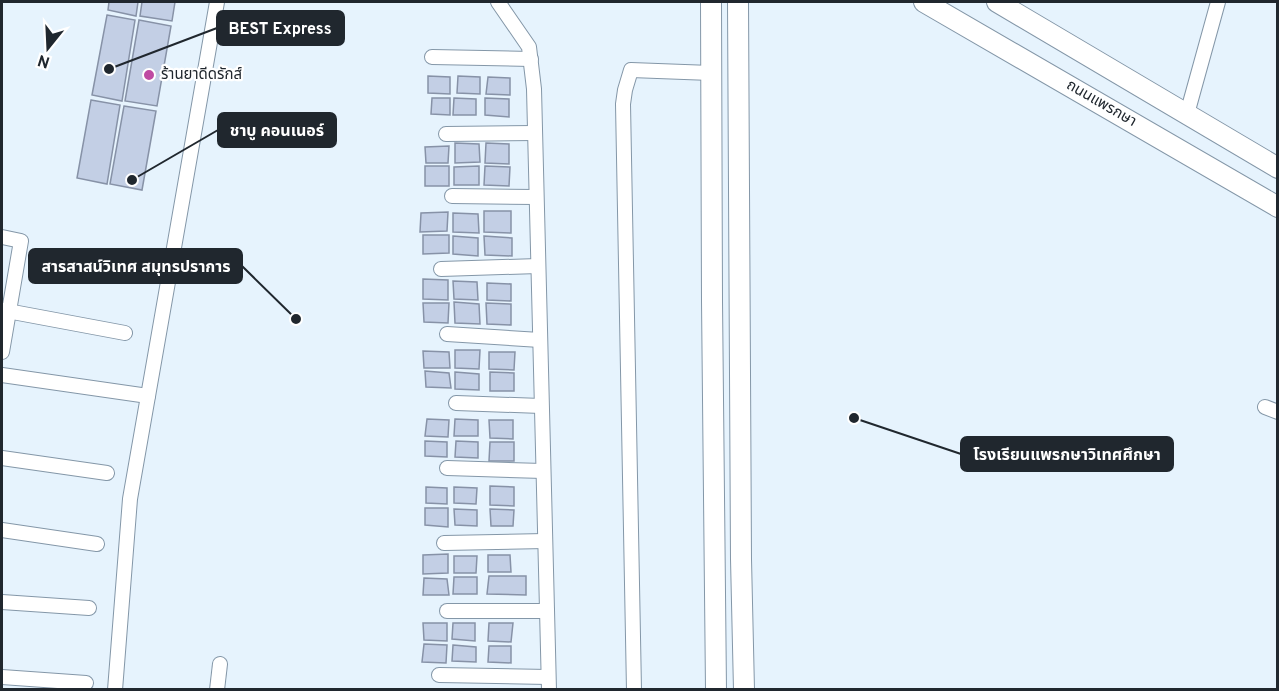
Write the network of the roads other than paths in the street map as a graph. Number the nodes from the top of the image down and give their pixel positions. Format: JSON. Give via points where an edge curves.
{"nodes":[{"id":1,"x":217,"y":2,"type":"edge"},
{"id":2,"x":498,"y":2,"type":"edge"},
{"id":3,"x":711,"y":2,"type":"edge"},
{"id":4,"x":738,"y":2,"type":"edge"},
{"id":5,"x":924,"y":2,"type":"edge"},
{"id":6,"x":997,"y":2,"type":"edge"},
{"id":7,"x":1218,"y":2,"type":"edge"},
{"id":8,"x":432,"y":57,"type":"dead end"},
{"id":9,"x":531,"y":59,"type":"junction"},
{"id":10,"x":711,"y":73,"type":"junction"},
{"id":11,"x":1187,"y":114,"type":"junction"},
{"id":12,"x":535,"y":133,"type":"junction"},
{"id":13,"x":446,"y":134,"type":"dead end"},
{"id":14,"x":1278,"y":168,"type":"edge"},
{"id":15,"x":452,"y":196,"type":"dead end"},
{"id":16,"x":536,"y":197,"type":"junction"},
{"id":17,"x":1278,"y":207,"type":"edge"},
{"id":18,"x":2,"y":237,"type":"edge"},
{"id":19,"x":538,"y":266,"type":"junction"},
{"id":20,"x":441,"y":269,"type":"dead end"},
{"id":21,"x":5,"y":311,"type":"edge"},
{"id":22,"x":125,"y":333,"type":"dead end"},
{"id":23,"x":447,"y":334,"type":"dead end"},
{"id":24,"x":540,"y":340,"type":"junction"},
{"id":25,"x":2,"y":352,"type":"edge"},
{"id":26,"x":2,"y":375,"type":"edge"},
{"id":27,"x":148,"y":396,"type":"junction"},
{"id":28,"x":456,"y":403,"type":"dead end"},
{"id":29,"x":541,"y":406,"type":"junction"},
{"id":30,"x":2,"y":458,"type":"edge"},
{"id":31,"x":447,"y":468,"type":"dead end"},
{"id":32,"x":543,"y":471,"type":"junction"},
{"id":33,"x":107,"y":473,"type":"dead end"},
{"id":34,"x":2,"y":530,"type":"edge"},
{"id":35,"x":545,"y":541,"type":"junction"},
{"id":36,"x":444,"y":543,"type":"dead end"},
{"id":37,"x":97,"y":544,"type":"dead end"},
{"id":38,"x":2,"y":602,"type":"edge"},
{"id":39,"x":89,"y":608,"type":"dead end"},
{"id":40,"x":447,"y":611,"type":"dead end"},
{"id":41,"x":547,"y":611,"type":"junction"},
{"id":42,"x":220,"y":664,"type":"dead end"},
{"id":43,"x":439,"y":675,"type":"dead end"},
{"id":44,"x":2,"y":677,"type":"edge"},
{"id":45,"x":86,"y":683,"type":"dead end"},
{"id":46,"x":548,"y":683,"type":"edge"},
{"id":47,"x":115,"y":690,"type":"edge"},
{"id":48,"x":217,"y":690,"type":"edge"},
{"id":49,"x":634,"y":690,"type":"edge"},
{"id":50,"x":716,"y":690,"type":"edge"},
{"id":51,"x":744,"y":690,"type":"edge"}],
"edges":[{"from":1,"to":27,"type":"street"},
{"from":2,"to":9,"type":"street","via":[[529,47]]},
{"from":3,"to":10,"type":"street"},
{"from":4,"to":51,"type":"street"},
{"from":5,"to":17,"type":"street","name":"ถนนแพรกษา"},
{"from":6,"to":11,"type":"street"},
{"from":7,"to":11,"type":"street"},
{"from":8,"to":9,"type":"street"},
{"from":9,"to":12,"type":"street"},
{"from":10,"to":49,"type":"street","via":[[631,70],[623,104]]},
{"from":10,"to":50,"type":"street"},
{"from":11,"to":14,"type":"street"},
{"from":12,"to":13,"type":"street"},
{"from":12,"to":16,"type":"street"},
{"from":15,"to":16,"type":"street"},
{"from":16,"to":19,"type":"street"},
{"from":18,"to":21,"type":"street","via":[[21,241]]},
{"from":19,"to":20,"type":"street"},
{"from":19,"to":24,"type":"street"},
{"from":21,"to":22,"type":"street"},
{"from":21,"to":25,"type":"street"},
{"from":23,"to":24,"type":"street"},
{"from":24,"to":29,"type":"street"},
{"from":26,"to":27,"type":"street"},
{"from":27,"to":47,"type":"street","via":[[130,499]]},
{"from":28,"to":29,"type":"street"},
{"from":29,"to":32,"type":"street"},
{"from":30,"to":33,"type":"street"},
{"from":31,"to":32,"type":"street"},
{"from":32,"to":35,"type":"street"},
{"from":34,"to":37,"type":"street"},
{"from":35,"to":36,"type":"street"},
{"from":35,"to":41,"type":"street"},
{"from":38,"to":39,"type":"street"},
{"from":40,"to":41,"type":"street"},
{"from":41,"to":46,"type":"street"},
{"from":42,"to":48,"type":"street"},
{"from":43,"to":46,"type":"street"},
{"from":44,"to":45,"type":"street"}]}
